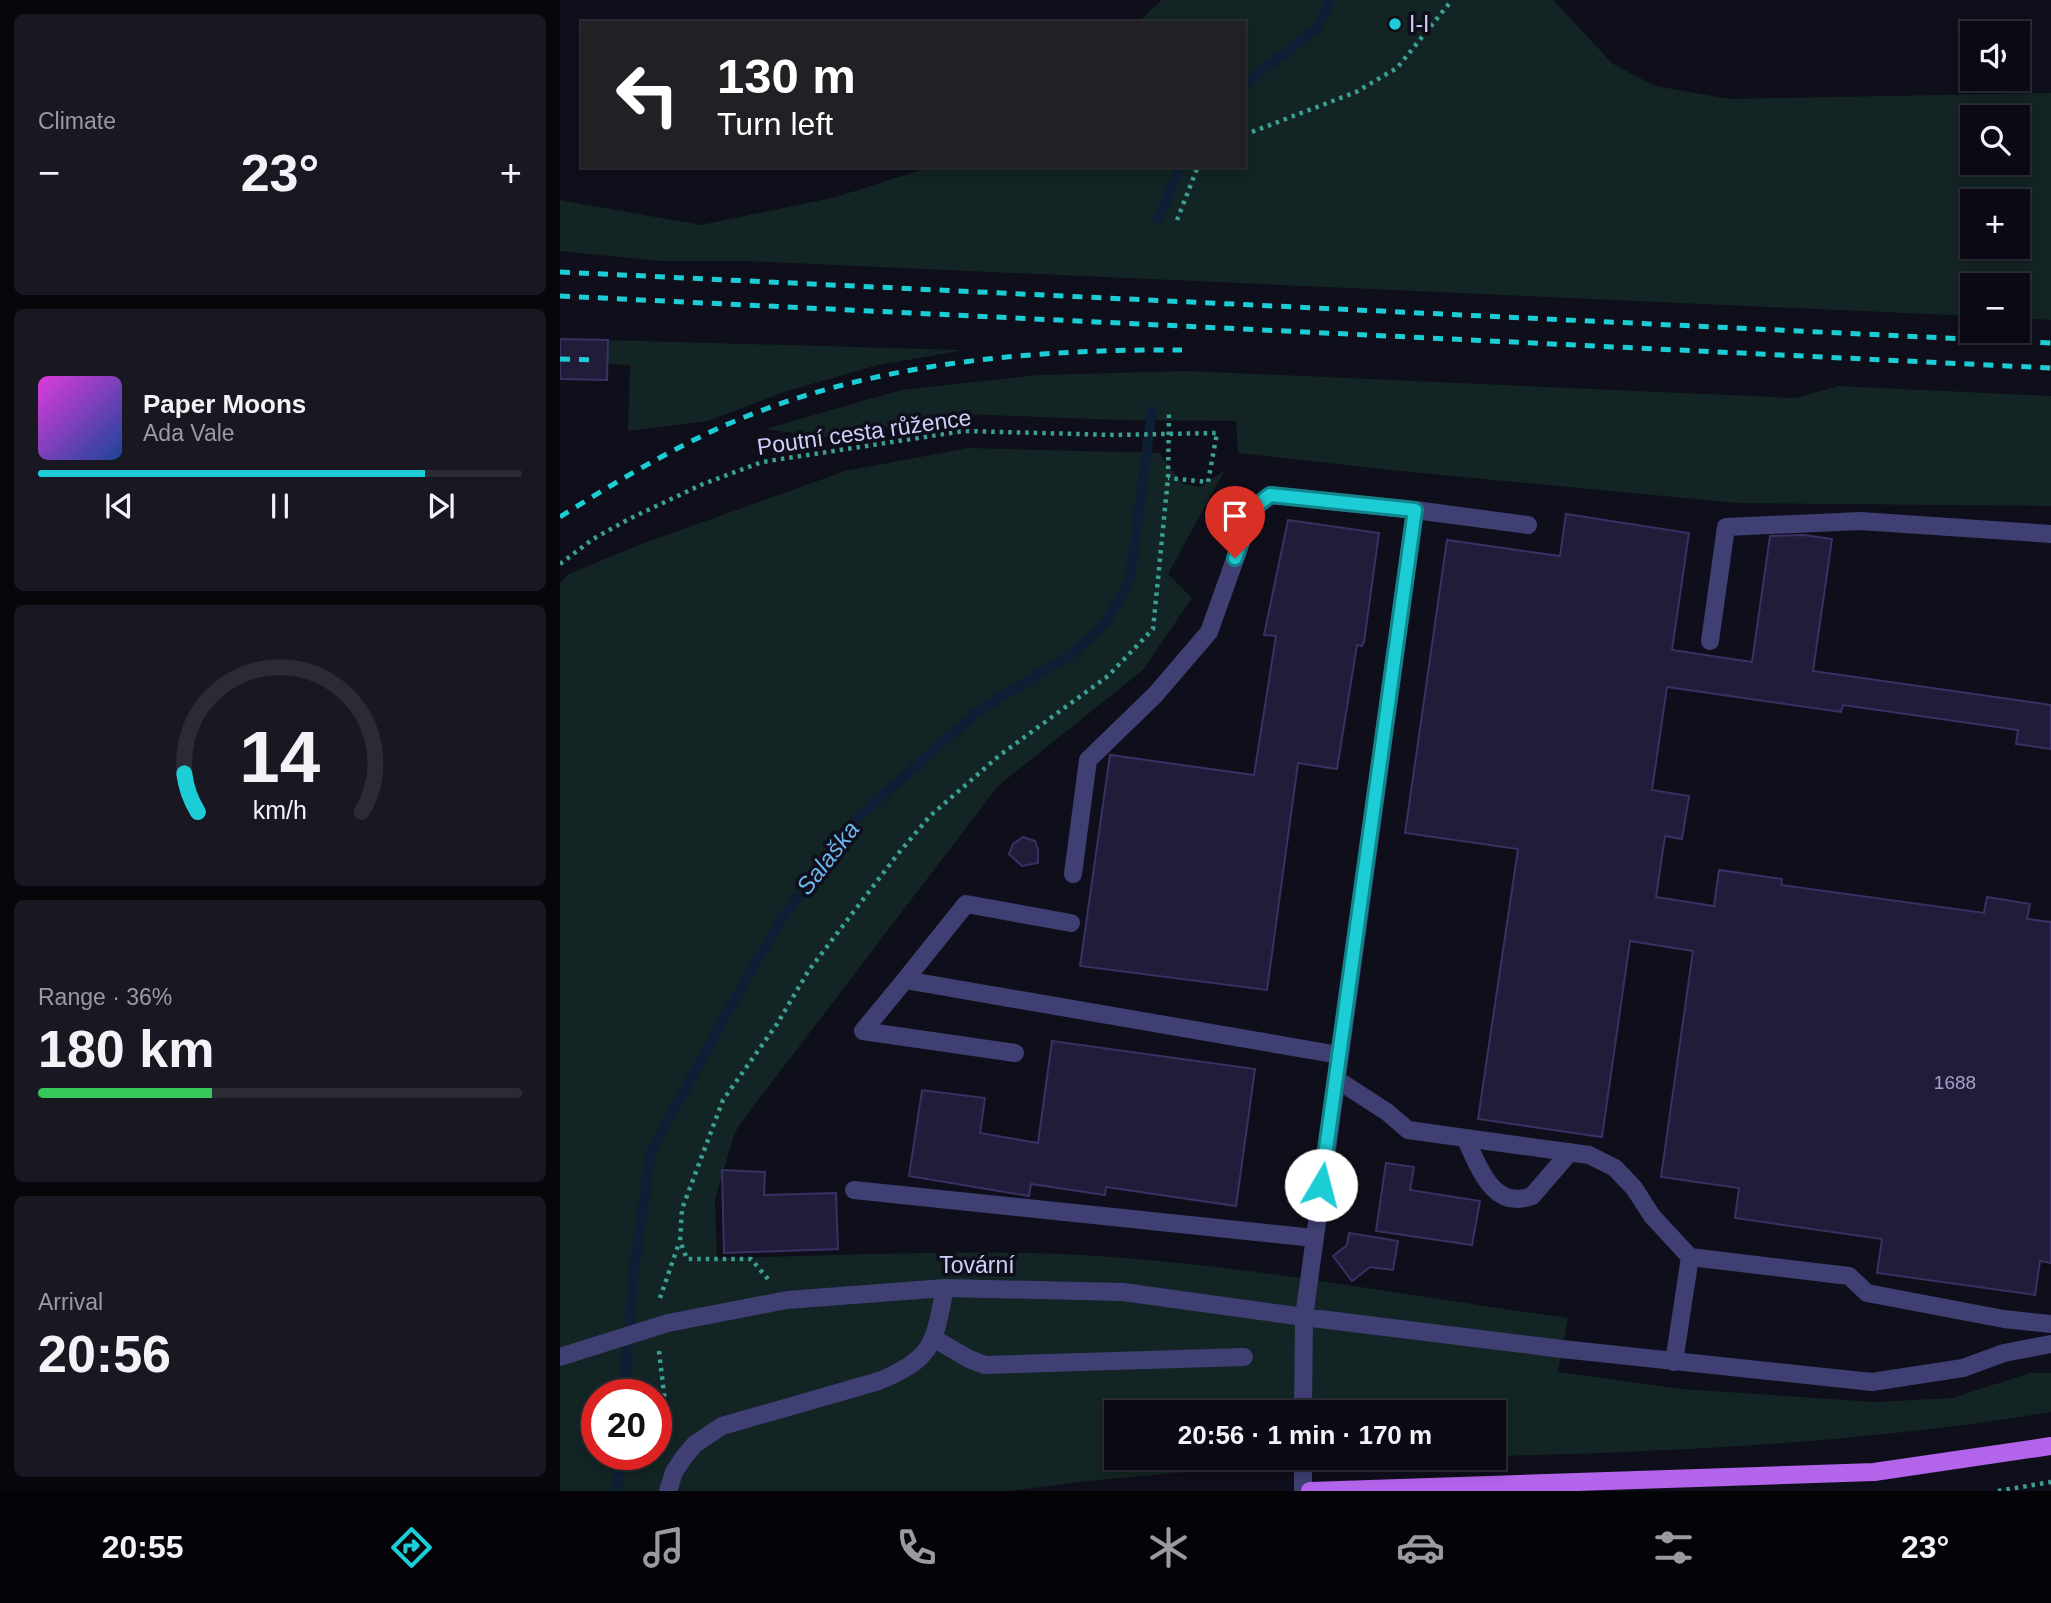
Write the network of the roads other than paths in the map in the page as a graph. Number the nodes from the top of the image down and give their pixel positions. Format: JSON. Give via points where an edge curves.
{"nodes":[{"id":1,"x":1415,"y":510,"type":"junction"},
{"id":2,"x":1528,"y":525,"type":"dead end"},
{"id":3,"x":2051,"y":534,"type":"edge"},
{"id":4,"x":1710,"y":641,"type":"dead end"},
{"id":5,"x":1073,"y":874,"type":"dead end"},
{"id":6,"x":1070,"y":923,"type":"dead end"},
{"id":7,"x":905,"y":980,"type":"junction"},
{"id":8,"x":1015,"y":1053,"type":"dead end"},
{"id":9,"x":1339,"y":1055,"type":"junction"},
{"id":10,"x":1336,"y":1079,"type":"junction"},
{"id":11,"x":1465,"y":1138,"type":"junction"},
{"id":12,"x":1570,"y":1152,"type":"junction"},
{"id":13,"x":854,"y":1190,"type":"dead end"},
{"id":14,"x":1314,"y":1238,"type":"junction"},
{"id":15,"x":1690,"y":1257,"type":"junction"},
{"id":16,"x":945,"y":1288,"type":"junction"},
{"id":17,"x":1304,"y":1317,"type":"junction"},
{"id":18,"x":2051,"y":1324,"type":"edge"},
{"id":19,"x":935,"y":1339,"type":"junction"},
{"id":20,"x":2051,"y":1344,"type":"edge"},
{"id":21,"x":560,"y":1357,"type":"edge"},
{"id":22,"x":1244,"y":1357,"type":"dead end"},
{"id":23,"x":1674,"y":1362,"type":"junction"},
{"id":24,"x":1303,"y":1400,"type":"edge"},
{"id":25,"x":2051,"y":1446,"type":"edge"},
{"id":26,"x":1303,"y":1470,"type":"edge"},
{"id":27,"x":668,"y":1491,"type":"edge"},
{"id":28,"x":1303,"y":1491,"type":"edge"},
{"id":29,"x":1310,"y":1491,"type":"edge"}],
"edges":[{"from":1,"to":2,"type":"street"},
{"from":1,"to":5,"type":"street","via":[[1270,495],[1252,509],[1209,632],[1155,695],[1088,760]]},
{"from":1,"to":9,"type":"street"},
{"from":3,"to":4,"type":"street","via":[[1860,521],[1726,527]]},
{"from":6,"to":7,"type":"street","via":[[966,904]]},
{"from":7,"to":8,"type":"street","via":[[863,1031]]},
{"from":7,"to":9,"type":"street"},
{"from":9,"to":10,"type":"street"},
{"from":10,"to":11,"type":"street","via":[[1408,1130]]},
{"from":10,"to":14,"type":"street"},
{"from":11,"to":12,"type":"street"},
{"from":11,"to":12,"type":"street","via":[[1487,1182],[1504,1198],[1532,1196]]},
{"from":12,"to":15,"type":"street","via":[[1589,1155],[1615,1168]]},
{"from":13,"to":14,"type":"street"},
{"from":14,"to":17,"type":"street"},
{"from":15,"to":18,"type":"street","via":[[1849,1276],[1867,1293]]},
{"from":15,"to":23,"type":"street"},
{"from":16,"to":17,"type":"street","name":"Tovární","via":[[1123,1292]]},
{"from":16,"to":19,"type":"street"},
{"from":16,"to":21,"type":"street","name":"Tovární","via":[[787,1300],[662,1316]]},
{"from":17,"to":23,"type":"street","name":"Tovární"},
{"from":17,"to":24,"type":"street"},
{"from":19,"to":22,"type":"street","via":[[985,1365]]},
{"from":19,"to":27,"type":"street","via":[[921,1357],[879,1381],[722,1426],[695,1444],[674,1472]]},
{"from":20,"to":23,"type":"street","name":"Tovární","via":[[2004,1353],[1963,1368],[1872,1382]]},
{"from":25,"to":29,"type":"main road","via":[[1874,1472]]},
{"from":26,"to":28,"type":"street"}]}
